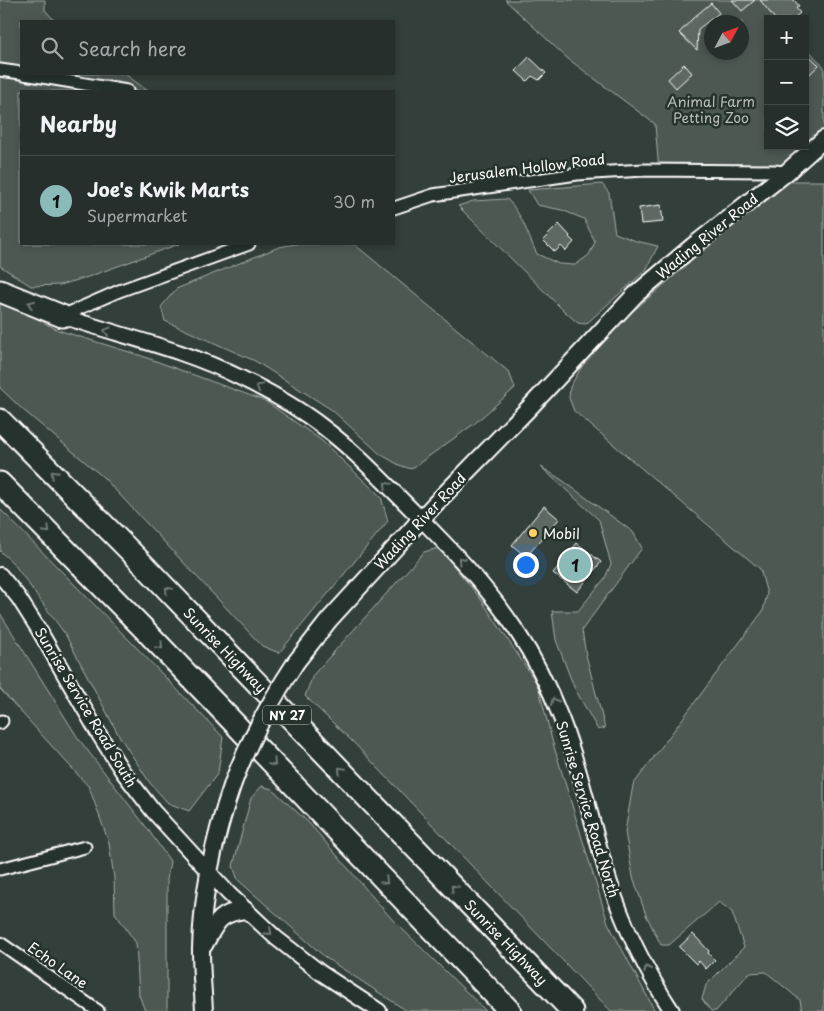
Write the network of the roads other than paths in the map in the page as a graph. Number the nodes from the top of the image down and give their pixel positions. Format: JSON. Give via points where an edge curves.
{"nodes":[{"id":1,"x":0,"y":70,"type":"edge"},
{"id":2,"x":20,"y":74,"type":"edge"},
{"id":3,"x":28,"y":75,"type":"edge"},
{"id":4,"x":121,"y":90,"type":"edge"},
{"id":5,"x":824,"y":139,"type":"edge"},
{"id":6,"x":787,"y":172,"type":"junction"},
{"id":7,"x":395,"y":208,"type":"edge"},
{"id":8,"x":246,"y":245,"type":"edge"},
{"id":9,"x":0,"y":291,"type":"edge"},
{"id":10,"x":62,"y":316,"type":"junction"},
{"id":11,"x":0,"y":420,"type":"edge"},
{"id":12,"x":0,"y":483,"type":"edge"},
{"id":13,"x":421,"y":520,"type":"junction"},
{"id":14,"x":0,"y":575,"type":"edge"},
{"id":15,"x":85,"y":847,"type":"dead end"},
{"id":16,"x":0,"y":869,"type":"edge"},
{"id":17,"x":210,"y":873,"type":"junction"},
{"id":18,"x":245,"y":910,"type":"junction"},
{"id":19,"x":0,"y":943,"type":"edge"},
{"id":20,"x":201,"y":949,"type":"junction"},
{"id":21,"x":98,"y":1011,"type":"edge"},
{"id":22,"x":204,"y":1011,"type":"edge"},
{"id":23,"x":379,"y":1011,"type":"edge"},
{"id":24,"x":510,"y":1011,"type":"edge"},
{"id":25,"x":572,"y":1011,"type":"edge"},
{"id":26,"x":672,"y":1011,"type":"edge"}],
"edges":[{"from":1,"to":2,"type":"street"},
{"from":3,"to":4,"type":"street"},
{"from":5,"to":6,"type":"main road","name":"Wading River Road"},
{"from":6,"to":7,"type":"street","name":"Jerusalem Hollow Road","via":[[644,170],[577,174],[433,196]]},
{"from":6,"to":13,"type":"main road","name":"Wading River Road","via":[[634,295]]},
{"from":8,"to":10,"type":"street","via":[[119,291]]},
{"from":10,"to":9,"type":"highway","one_way":true},
{"from":13,"to":10,"type":"street","name":"Sunrise Service Road North","one_way":true,"via":[[338,439],[269,392],[196,359]]},
{"from":25,"to":11,"type":"highway","name":"Sunrise Highway","number":"NY 27","one_way":true,"via":[[139,560]]},
{"from":12,"to":24,"type":"highway","number":"NY 27","one_way":true},
{"from":13,"to":17,"type":"main road","name":"Wading River Road","bridge":true,"via":[[329,620],[274,695],[245,751],[233,783]]},
{"from":26,"to":13,"type":"street","name":"Sunrise Service Road North","one_way":true,"via":[[645,966],[622,917],[571,745],[542,676],[492,597]]},
{"from":14,"to":17,"type":"street","name":"Sunrise Service Road South","via":[[39,630],[123,772],[153,811]]},
{"from":15,"to":16,"type":"street"},
{"from":17,"to":18,"type":"street","name":"Sunrise Service Road South"},
{"from":17,"to":20,"type":"main road","name":"Wading River Road"},
{"from":18,"to":20,"type":"main road","via":[[223,916]]},
{"from":18,"to":23,"type":"street","name":"Sunrise Service Road South","one_way":true,"via":[[310,965]]},
{"from":19,"to":21,"type":"street","name":"Echo Lane"},
{"from":20,"to":22,"type":"main road","name":"Wading River Road"}]}
